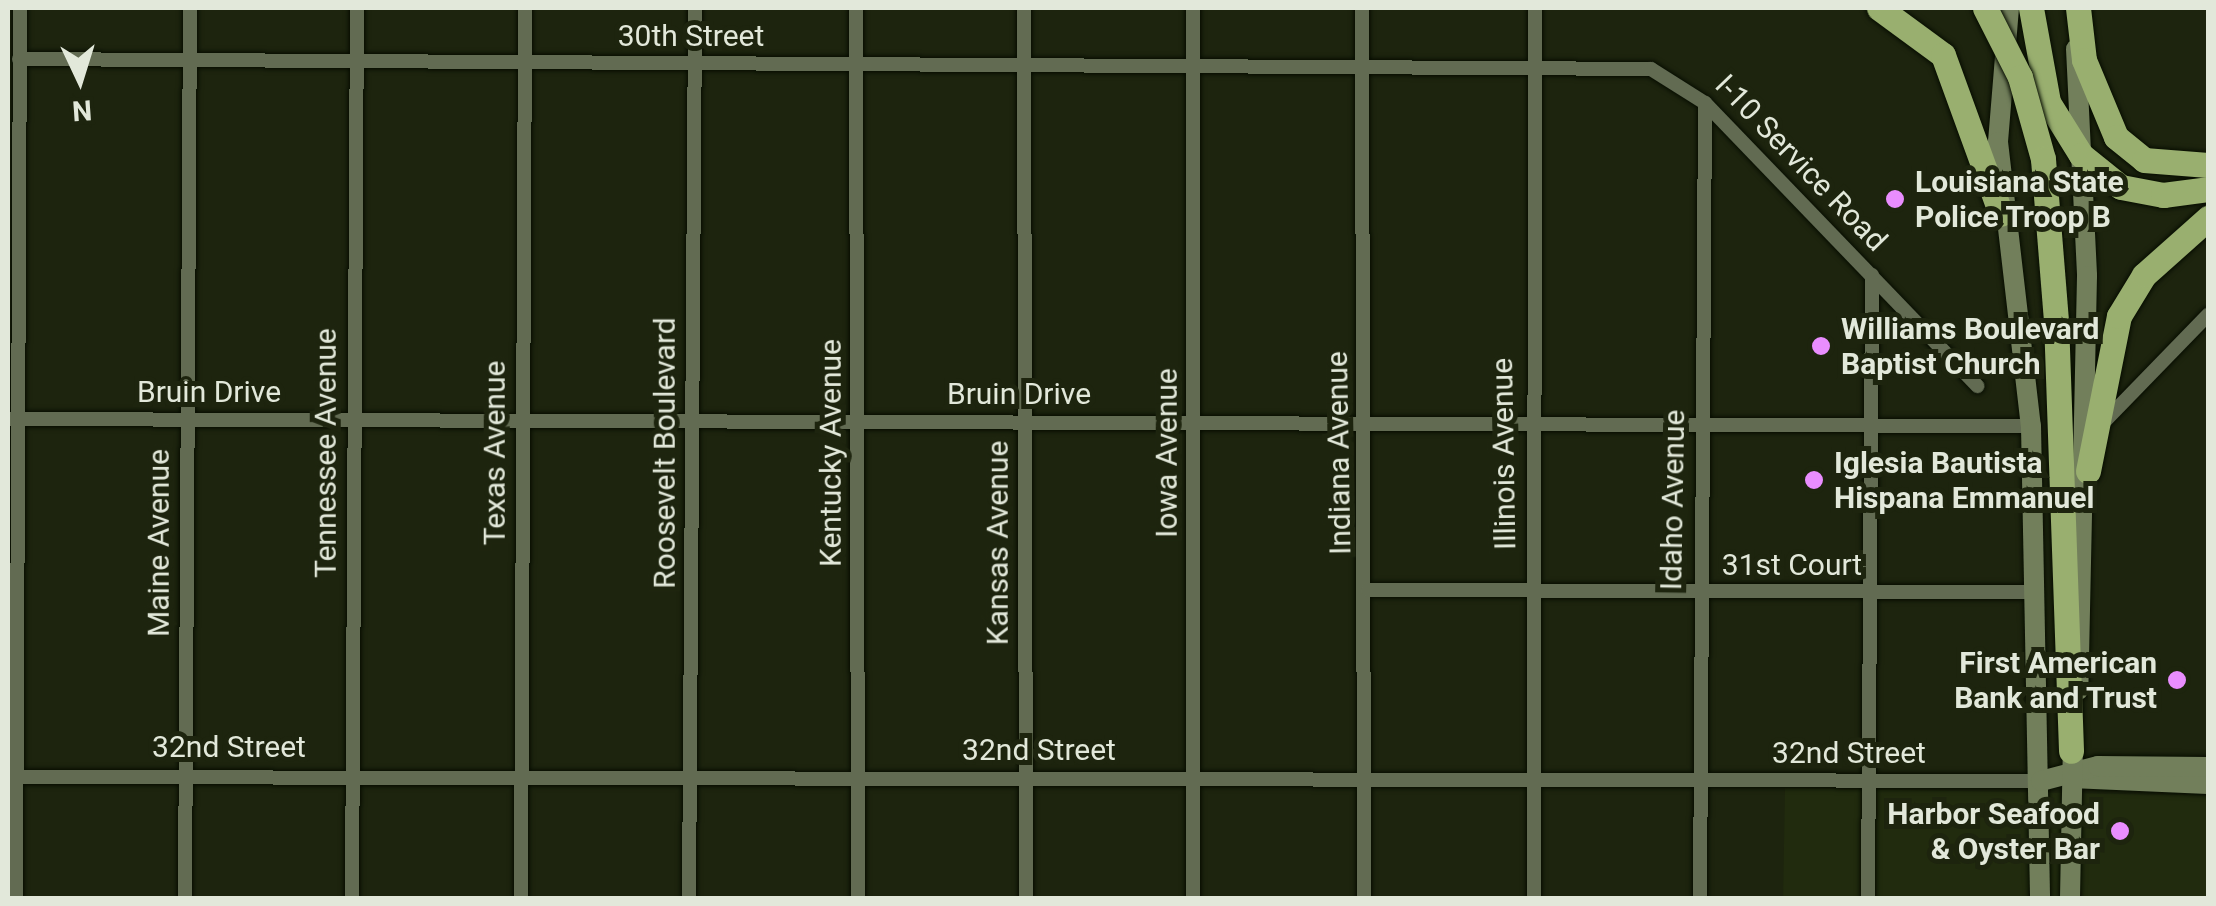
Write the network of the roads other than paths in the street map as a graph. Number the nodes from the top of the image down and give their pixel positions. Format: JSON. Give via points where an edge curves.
{"nodes":[{"id":1,"x":20,"y":8,"type":"edge"},
{"id":2,"x":190,"y":8,"type":"edge"},
{"id":3,"x":357,"y":8,"type":"edge"},
{"id":4,"x":525,"y":8,"type":"edge"},
{"id":5,"x":694,"y":8,"type":"edge"},
{"id":6,"x":856,"y":8,"type":"edge"},
{"id":7,"x":1024,"y":8,"type":"edge"},
{"id":8,"x":1193,"y":8,"type":"edge"},
{"id":9,"x":1362,"y":8,"type":"edge"},
{"id":10,"x":1535,"y":8,"type":"edge"},
{"id":11,"x":1879,"y":8,"type":"edge"},
{"id":12,"x":1984,"y":8,"type":"edge"},
{"id":13,"x":2009,"y":8,"type":"edge"},
{"id":14,"x":2031,"y":8,"type":"edge"},
{"id":15,"x":2077,"y":8,"type":"edge"},
{"id":16,"x":20,"y":59,"type":"junction"},
{"id":17,"x":188,"y":62,"type":"junction"},
{"id":18,"x":355,"y":62,"type":"junction"},
{"id":19,"x":525,"y":62,"type":"junction"},
{"id":20,"x":693,"y":63,"type":"junction"},
{"id":21,"x":856,"y":65,"type":"junction"},
{"id":22,"x":1026,"y":66,"type":"junction"},
{"id":23,"x":1192,"y":66,"type":"junction"},
{"id":24,"x":1362,"y":66,"type":"junction"},
{"id":25,"x":1534,"y":67,"type":"junction"},
{"id":26,"x":1705,"y":103,"type":"junction"},
{"id":27,"x":2081,"y":155,"type":"junction"},
{"id":28,"x":2208,"y":165,"type":"edge"},
{"id":29,"x":2208,"y":189,"type":"edge"},
{"id":30,"x":2001,"y":214,"type":"junction"},
{"id":31,"x":2208,"y":218,"type":"edge"},
{"id":32,"x":1872,"y":275,"type":"junction"},
{"id":33,"x":2208,"y":315,"type":"edge"},
{"id":34,"x":1977,"y":386,"type":"dead end"},
{"id":35,"x":13,"y":419,"type":"edge"},
{"id":36,"x":186,"y":419,"type":"junction"},
{"id":37,"x":354,"y":420,"type":"junction"},
{"id":38,"x":522,"y":421,"type":"junction"},
{"id":39,"x":693,"y":421,"type":"junction"},
{"id":40,"x":858,"y":422,"type":"junction"},
{"id":41,"x":1025,"y":422,"type":"junction"},
{"id":42,"x":1195,"y":422,"type":"junction"},
{"id":43,"x":1366,"y":424,"type":"junction"},
{"id":44,"x":1530,"y":425,"type":"junction"},
{"id":45,"x":1701,"y":426,"type":"junction"},
{"id":46,"x":1868,"y":426,"type":"junction"},
{"id":47,"x":2031,"y":426,"type":"junction"},
{"id":48,"x":2095,"y":430,"type":"junction"},
{"id":49,"x":2088,"y":471,"type":"junction"},
{"id":50,"x":1535,"y":589,"type":"junction"},
{"id":51,"x":1368,"y":590,"type":"junction"},
{"id":52,"x":1699,"y":592,"type":"junction"},
{"id":53,"x":2036,"y":592,"type":"junction"},
{"id":54,"x":1868,"y":593,"type":"junction"},
{"id":55,"x":2072,"y":751,"type":"junction"},
{"id":56,"x":2208,"y":766,"type":"edge"},
{"id":57,"x":12,"y":777,"type":"edge"},
{"id":58,"x":186,"y":777,"type":"junction"},
{"id":59,"x":353,"y":778,"type":"junction"},
{"id":60,"x":2071,"y":778,"type":"junction"},
{"id":61,"x":522,"y":779,"type":"junction"},
{"id":62,"x":690,"y":780,"type":"junction"},
{"id":63,"x":860,"y":780,"type":"junction"},
{"id":64,"x":1025,"y":780,"type":"junction"},
{"id":65,"x":1193,"y":780,"type":"junction"},
{"id":66,"x":1365,"y":781,"type":"junction"},
{"id":67,"x":2041,"y":781,"type":"junction"},
{"id":68,"x":1535,"y":782,"type":"junction"},
{"id":69,"x":1699,"y":783,"type":"junction"},
{"id":70,"x":1868,"y":783,"type":"junction"},
{"id":71,"x":2208,"y":784,"type":"edge"},
{"id":72,"x":16,"y":898,"type":"edge"},
{"id":73,"x":185,"y":898,"type":"edge"},
{"id":74,"x":352,"y":898,"type":"edge"},
{"id":75,"x":521,"y":898,"type":"edge"},
{"id":76,"x":689,"y":898,"type":"edge"},
{"id":77,"x":858,"y":898,"type":"edge"},
{"id":78,"x":1026,"y":898,"type":"edge"},
{"id":79,"x":1194,"y":898,"type":"edge"},
{"id":80,"x":1364,"y":898,"type":"edge"},
{"id":81,"x":1534,"y":898,"type":"edge"},
{"id":82,"x":1700,"y":898,"type":"edge"},
{"id":83,"x":1868,"y":898,"type":"edge"},
{"id":84,"x":2040,"y":898,"type":"edge"},
{"id":85,"x":2070,"y":898,"type":"edge"}],
"edges":[{"from":1,"to":16,"type":"street"},
{"from":2,"to":17,"type":"street","name":"Maine Avenue"},
{"from":3,"to":18,"type":"street","name":"Tennessee Avenue"},
{"from":4,"to":19,"type":"street","name":"Texas Avenue"},
{"from":5,"to":20,"type":"street","name":"Roosevelt Boulevard"},
{"from":6,"to":21,"type":"street","name":"Kentucky Avenue"},
{"from":7,"to":22,"type":"street","name":"Kansas Avenue"},
{"from":8,"to":23,"type":"street","name":"Iowa Avenue"},
{"from":9,"to":24,"type":"street","name":"Indiana Avenue"},
{"from":10,"to":25,"type":"street","name":"Illinois Avenue"},
{"from":11,"to":30,"type":"highway","via":[[1942,55]]},
{"from":12,"to":55,"type":"highway","bridge":true,"via":[[2020,76],[2042,159]]},
{"from":13,"to":30,"type":"main road"},
{"from":14,"to":27,"type":"highway","via":[[2048,102]]},
{"from":15,"to":27,"type":"main road"},
{"from":15,"to":28,"type":"highway","via":[[2106,122],[2144,160]]},
{"from":16,"to":17,"type":"street","name":"30th Street"},
{"from":16,"to":35,"type":"street"},
{"from":17,"to":18,"type":"street","name":"30th Street"},
{"from":17,"to":36,"type":"street","name":"Maine Avenue"},
{"from":18,"to":19,"type":"street","name":"30th Street"},
{"from":18,"to":37,"type":"street","name":"Tennessee Avenue"},
{"from":19,"to":20,"type":"street","name":"30th Street"},
{"from":19,"to":38,"type":"street","name":"Texas Avenue"},
{"from":20,"to":21,"type":"street","name":"30th Street"},
{"from":20,"to":39,"type":"street","name":"Roosevelt Boulevard"},
{"from":21,"to":22,"type":"street","name":"30th Street"},
{"from":21,"to":40,"type":"street","name":"Kentucky Avenue"},
{"from":22,"to":23,"type":"street","name":"30th Street"},
{"from":22,"to":41,"type":"street","name":"Kansas Avenue"},
{"from":23,"to":24,"type":"street","name":"30th Street"},
{"from":23,"to":42,"type":"street","name":"Iowa Avenue"},
{"from":24,"to":25,"type":"street","name":"I-10 Service Road"},
{"from":24,"to":43,"type":"street","name":"Indiana Avenue"},
{"from":25,"to":26,"type":"street","name":"I-10 Service Road","via":[[1651,69]]},
{"from":25,"to":44,"type":"street","name":"Illinois Avenue"},
{"from":26,"to":32,"type":"street","name":"I-10 Service Road"},
{"from":26,"to":45,"type":"street","name":"Idaho Avenue"},
{"from":27,"to":29,"type":"highway","via":[[2121,186],[2163,195]]},
{"from":27,"to":49,"type":"main road"},
{"from":30,"to":47,"type":"main road"},
{"from":31,"to":48,"type":"highway","via":[[2131,293]]},
{"from":32,"to":34,"type":"street","name":"I-10 Service Road"},
{"from":32,"to":46,"type":"street"},
{"from":33,"to":48,"type":"street"},
{"from":35,"to":36,"type":"street","name":"Bruin Drive"},
{"from":35,"to":57,"type":"street"},
{"from":36,"to":37,"type":"street","name":"Bruin Drive"},
{"from":36,"to":58,"type":"street","name":"Maine Avenue"},
{"from":37,"to":38,"type":"street","name":"Bruin Drive"},
{"from":37,"to":59,"type":"street","name":"Tennessee Avenue"},
{"from":38,"to":39,"type":"street","name":"Bruin Drive"},
{"from":38,"to":61,"type":"street","name":"Texas Avenue"},
{"from":39,"to":40,"type":"street","name":"Bruin Drive"},
{"from":39,"to":62,"type":"street","name":"Roosevelt Boulevard"},
{"from":40,"to":41,"type":"street","name":"Bruin Drive"},
{"from":40,"to":63,"type":"street","name":"Kentucky Avenue"},
{"from":41,"to":42,"type":"street","name":"Bruin Drive"},
{"from":41,"to":64,"type":"street","name":"Kansas Avenue"},
{"from":42,"to":43,"type":"street","name":"Bruin Drive"},
{"from":42,"to":65,"type":"street","name":"Iowa Avenue"},
{"from":43,"to":44,"type":"street","name":"Bruin Drive"},
{"from":43,"to":51,"type":"street","name":"Indiana Avenue"},
{"from":44,"to":45,"type":"street","name":"Bruin Drive"},
{"from":44,"to":50,"type":"street","name":"Illinois Avenue"},
{"from":45,"to":46,"type":"street","name":"Bruin Drive"},
{"from":45,"to":52,"type":"street","name":"Idaho Avenue"},
{"from":46,"to":47,"type":"street","name":"Bruin Drive"},
{"from":46,"to":54,"type":"street"},
{"from":47,"to":53,"type":"main road"},
{"from":48,"to":49,"type":"highway"},
{"from":49,"to":55,"type":"main road"},
{"from":50,"to":51,"type":"street","name":"31st Court"},
{"from":50,"to":52,"type":"street","name":"31st Court"},
{"from":50,"to":68,"type":"street","name":"Illinois Avenue"},
{"from":51,"to":66,"type":"street","name":"Indiana Avenue"},
{"from":52,"to":54,"type":"street","name":"31st Court"},
{"from":52,"to":69,"type":"street","name":"Idaho Avenue"},
{"from":53,"to":54,"type":"street","name":"31st Court"},
{"from":53,"to":67,"type":"main road"},
{"from":54,"to":70,"type":"street"},
{"from":55,"to":60,"type":"main road"},
{"from":56,"to":60,"type":"main road","name":"32nd Street","via":[[2098,766]]},
{"from":57,"to":58,"type":"street","name":"32nd Street"},
{"from":57,"to":72,"type":"street"},
{"from":58,"to":59,"type":"street","name":"32nd Street"},
{"from":58,"to":73,"type":"street","name":"Maine Avenue"},
{"from":59,"to":61,"type":"street","name":"32nd Street"},
{"from":59,"to":74,"type":"street","name":"Tennessee Avenue"},
{"from":60,"to":67,"type":"main road","name":"32nd Street"},
{"from":60,"to":71,"type":"main road","name":"32nd Street"},
{"from":60,"to":85,"type":"main road"},
{"from":61,"to":62,"type":"street","name":"32nd Street"},
{"from":61,"to":75,"type":"street","name":"Texas Avenue"},
{"from":62,"to":63,"type":"street","name":"32nd Street"},
{"from":62,"to":76,"type":"street","name":"Roosevelt Boulevard"},
{"from":63,"to":64,"type":"street","name":"32nd Street"},
{"from":63,"to":77,"type":"street","name":"Kentucky Avenue"},
{"from":64,"to":65,"type":"street","name":"32nd Street"},
{"from":64,"to":78,"type":"street","name":"Kansas Avenue"},
{"from":65,"to":66,"type":"street","name":"32nd Street"},
{"from":65,"to":79,"type":"street","name":"Iowa Avenue"},
{"from":66,"to":68,"type":"street","name":"32nd Street"},
{"from":66,"to":80,"type":"street","name":"Indiana Avenue"},
{"from":67,"to":70,"type":"street","name":"32nd Street"},
{"from":67,"to":84,"type":"main road"},
{"from":68,"to":69,"type":"street","name":"32nd Street"},
{"from":68,"to":81,"type":"street","name":"Illinois Avenue"},
{"from":69,"to":70,"type":"street","name":"32nd Street"},
{"from":69,"to":82,"type":"street","name":"Idaho Avenue"},
{"from":70,"to":83,"type":"street"}]}
